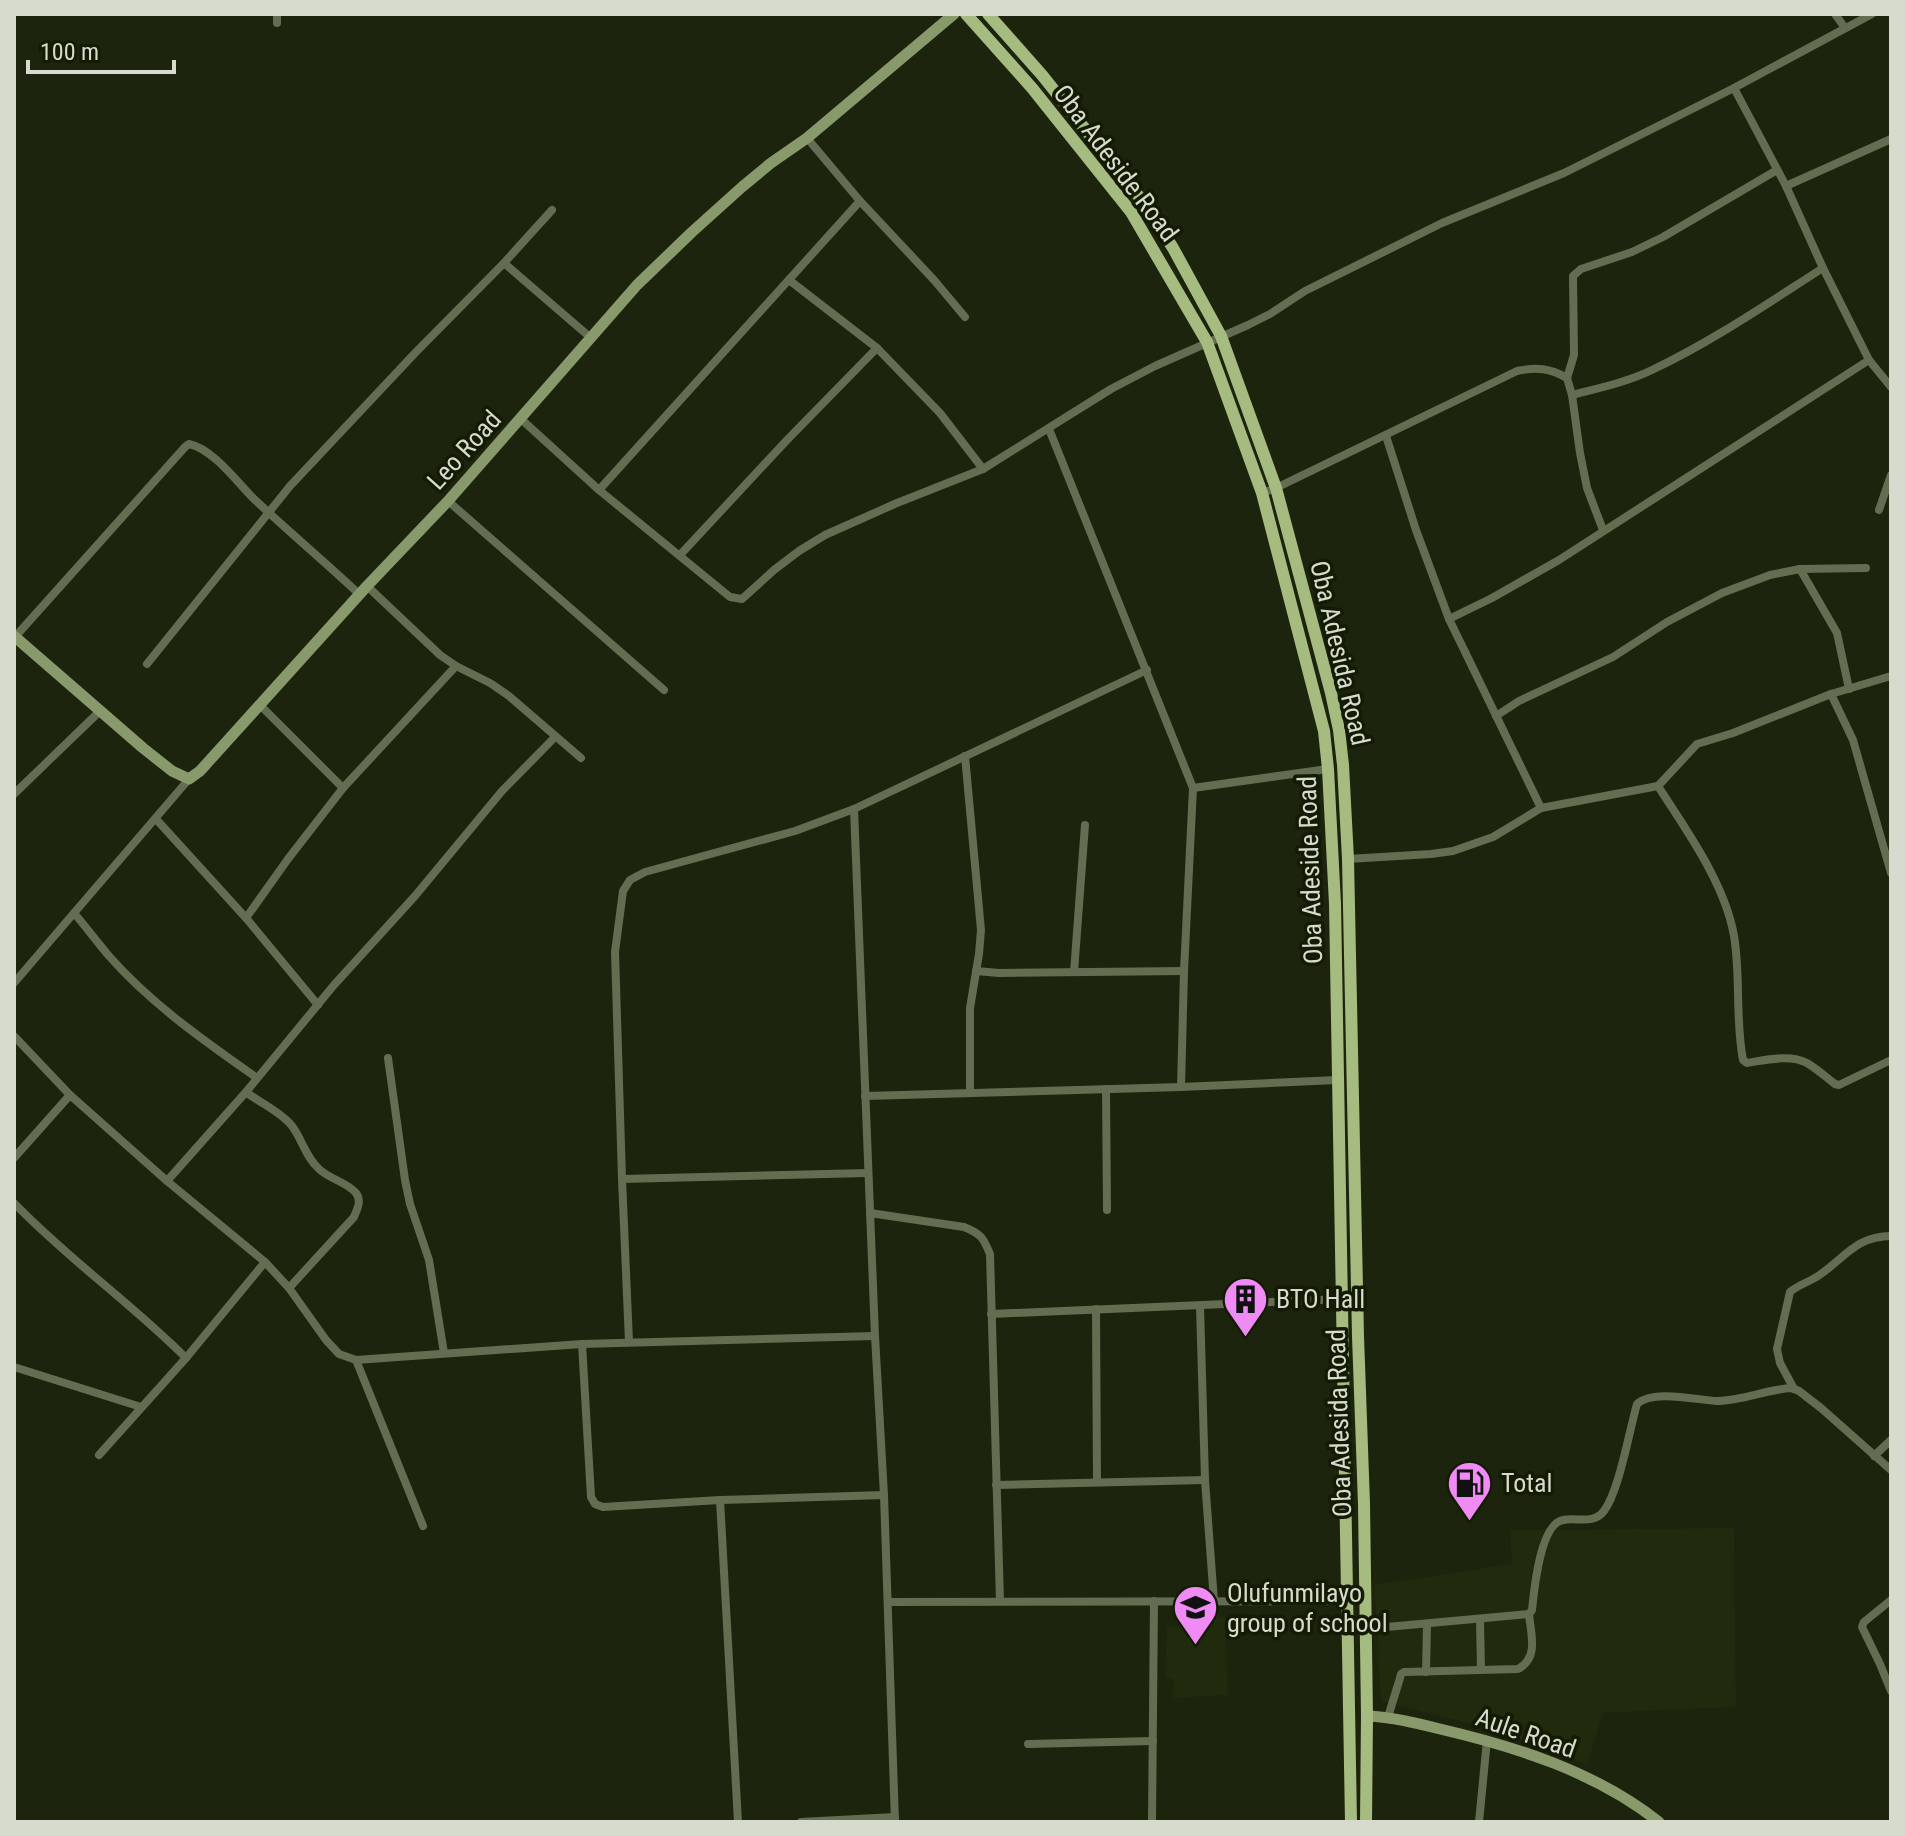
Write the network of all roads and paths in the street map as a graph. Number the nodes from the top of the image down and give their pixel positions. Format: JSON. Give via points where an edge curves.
{"nodes":[{"id":1,"x":954,"y":14,"type":"edge"},
{"id":2,"x":966,"y":14,"type":"edge"},
{"id":3,"x":988,"y":14,"type":"edge"},
{"id":4,"x":1835,"y":14,"type":"edge"},
{"id":5,"x":1872,"y":14,"type":"edge"},
{"id":6,"x":1845,"y":28,"type":"junction"},
{"id":7,"x":1734,"y":88,"type":"junction"},
{"id":8,"x":807,"y":138,"type":"junction"},
{"id":9,"x":1890,"y":143,"type":"edge"},
{"id":10,"x":1777,"y":170,"type":"junction"},
{"id":11,"x":1786,"y":186,"type":"junction"},
{"id":12,"x":860,"y":201,"type":"junction"},
{"id":13,"x":552,"y":210,"type":"dead end"},
{"id":14,"x":504,"y":263,"type":"junction"},
{"id":15,"x":1823,"y":268,"type":"junction"},
{"id":16,"x":789,"y":280,"type":"junction"},
{"id":17,"x":965,"y":317,"type":"dead end"},
{"id":18,"x":1221,"y":336,"type":"junction"},
{"id":19,"x":591,"y":338,"type":"junction"},
{"id":20,"x":1207,"y":342,"type":"junction"},
{"id":21,"x":877,"y":348,"type":"junction"},
{"id":22,"x":1869,"y":360,"type":"junction"},
{"id":23,"x":1567,"y":378,"type":"junction"},
{"id":24,"x":1891,"y":387,"type":"edge"},
{"id":25,"x":1572,"y":395,"type":"junction"},
{"id":26,"x":521,"y":419,"type":"junction"},
{"id":27,"x":1049,"y":429,"type":"junction"},
{"id":28,"x":1386,"y":436,"type":"junction"},
{"id":29,"x":983,"y":469,"type":"junction"},
{"id":30,"x":1891,"y":475,"type":"edge"},
{"id":31,"x":1276,"y":488,"type":"junction"},
{"id":32,"x":599,"y":490,"type":"junction"},
{"id":33,"x":1262,"y":493,"type":"junction"},
{"id":34,"x":448,"y":501,"type":"junction"},
{"id":35,"x":1879,"y":510,"type":"dead end"},
{"id":36,"x":269,"y":511,"type":"junction"},
{"id":37,"x":1603,"y":530,"type":"junction"},
{"id":38,"x":680,"y":555,"type":"junction"},
{"id":39,"x":1866,"y":568,"type":"dead end"},
{"id":40,"x":1800,"y":569,"type":"junction"},
{"id":41,"x":363,"y":590,"type":"junction"},
{"id":42,"x":1449,"y":619,"type":"junction"},
{"id":43,"x":15,"y":637,"type":"edge"},
{"id":44,"x":147,"y":664,"type":"dead end"},
{"id":45,"x":456,"y":666,"type":"junction"},
{"id":46,"x":1147,"y":670,"type":"junction"},
{"id":47,"x":1891,"y":676,"type":"edge"},
{"id":48,"x":1849,"y":689,"type":"junction"},
{"id":49,"x":664,"y":690,"type":"dead end"},
{"id":50,"x":1831,"y":694,"type":"junction"},
{"id":51,"x":260,"y":705,"type":"junction"},
{"id":52,"x":99,"y":712,"type":"junction"},
{"id":53,"x":1496,"y":716,"type":"junction"},
{"id":54,"x":555,"y":737,"type":"junction"},
{"id":55,"x":965,"y":756,"type":"junction"},
{"id":56,"x":581,"y":758,"type":"dead end"},
{"id":57,"x":1328,"y":769,"type":"junction"},
{"id":58,"x":189,"y":779,"type":"junction"},
{"id":59,"x":1658,"y":786,"type":"junction"},
{"id":60,"x":343,"y":788,"type":"junction"},
{"id":61,"x":1193,"y":788,"type":"junction"},
{"id":62,"x":14,"y":794,"type":"edge"},
{"id":63,"x":1541,"y":808,"type":"junction"},
{"id":64,"x":854,"y":809,"type":"junction"},
{"id":65,"x":156,"y":819,"type":"junction"},
{"id":66,"x":1085,"y":825,"type":"dead end"},
{"id":67,"x":1348,"y":859,"type":"junction"},
{"id":68,"x":1891,"y":873,"type":"edge"},
{"id":69,"x":74,"y":913,"type":"junction"},
{"id":70,"x":246,"y":918,"type":"junction"},
{"id":71,"x":976,"y":971,"type":"junction"},
{"id":72,"x":1184,"y":971,"type":"junction"},
{"id":73,"x":1074,"y":972,"type":"junction"},
{"id":74,"x":14,"y":983,"type":"edge"},
{"id":75,"x":318,"y":1005,"type":"junction"},
{"id":76,"x":14,"y":1036,"type":"edge"},
{"id":77,"x":1337,"y":1051,"type":"junction"},
{"id":78,"x":1352,"y":1051,"type":"junction"},
{"id":79,"x":388,"y":1058,"type":"dead end"},
{"id":80,"x":1891,"y":1060,"type":"edge"},
{"id":81,"x":257,"y":1078,"type":"junction"},
{"id":82,"x":1337,"y":1080,"type":"junction"},
{"id":83,"x":1181,"y":1087,"type":"junction"},
{"id":84,"x":1106,"y":1089,"type":"junction"},
{"id":85,"x":246,"y":1092,"type":"junction"},
{"id":86,"x":970,"y":1093,"type":"junction"},
{"id":87,"x":70,"y":1095,"type":"junction"},
{"id":88,"x":865,"y":1096,"type":"junction"},
{"id":89,"x":14,"y":1158,"type":"edge"},
{"id":90,"x":868,"y":1173,"type":"junction"},
{"id":91,"x":622,"y":1179,"type":"junction"},
{"id":92,"x":167,"y":1181,"type":"junction"},
{"id":93,"x":14,"y":1203,"type":"edge"},
{"id":94,"x":1107,"y":1210,"type":"dead end"},
{"id":95,"x":870,"y":1213,"type":"junction"},
{"id":96,"x":1891,"y":1236,"type":"edge"},
{"id":97,"x":265,"y":1262,"type":"junction"},
{"id":98,"x":289,"y":1288,"type":"junction"},
{"id":99,"x":1342,"y":1299,"type":"junction"},
{"id":100,"x":1200,"y":1306,"type":"junction"},
{"id":101,"x":1096,"y":1309,"type":"junction"},
{"id":102,"x":991,"y":1314,"type":"junction"},
{"id":103,"x":875,"y":1336,"type":"junction"},
{"id":104,"x":1342,"y":1336,"type":"junction"},
{"id":105,"x":1358,"y":1336,"type":"junction"},
{"id":106,"x":629,"y":1342,"type":"junction"},
{"id":107,"x":582,"y":1344,"type":"junction"},
{"id":108,"x":444,"y":1353,"type":"junction"},
{"id":109,"x":186,"y":1358,"type":"junction"},
{"id":110,"x":356,"y":1360,"type":"junction"},
{"id":111,"x":14,"y":1367,"type":"edge"},
{"id":112,"x":1794,"y":1389,"type":"junction"},
{"id":113,"x":141,"y":1407,"type":"junction"},
{"id":114,"x":1891,"y":1440,"type":"edge"},
{"id":115,"x":99,"y":1455,"type":"dead end"},
{"id":116,"x":1874,"y":1456,"type":"junction"},
{"id":117,"x":1891,"y":1470,"type":"edge"},
{"id":118,"x":1205,"y":1480,"type":"junction"},
{"id":119,"x":1097,"y":1482,"type":"junction"},
{"id":120,"x":996,"y":1485,"type":"junction"},
{"id":121,"x":884,"y":1495,"type":"junction"},
{"id":122,"x":720,"y":1500,"type":"junction"},
{"id":123,"x":423,"y":1526,"type":"dead end"},
{"id":124,"x":1891,"y":1600,"type":"edge"},
{"id":125,"x":1000,"y":1601,"type":"junction"},
{"id":126,"x":1154,"y":1601,"type":"junction"},
{"id":127,"x":1214,"y":1601,"type":"junction"},
{"id":128,"x":1347,"y":1601,"type":"junction"},
{"id":129,"x":888,"y":1602,"type":"junction"},
{"id":130,"x":1529,"y":1614,"type":"junction"},
{"id":131,"x":1480,"y":1620,"type":"junction"},
{"id":132,"x":1427,"y":1624,"type":"junction"},
{"id":133,"x":1365,"y":1629,"type":"junction"},
{"id":134,"x":1481,"y":1670,"type":"junction"},
{"id":135,"x":1426,"y":1672,"type":"junction"},
{"id":136,"x":1891,"y":1691,"type":"edge"},
{"id":137,"x":1367,"y":1716,"type":"junction"},
{"id":138,"x":1388,"y":1717,"type":"junction"},
{"id":139,"x":1487,"y":1740,"type":"junction"},
{"id":140,"x":1153,"y":1741,"type":"junction"},
{"id":141,"x":1028,"y":1744,"type":"dead end"},
{"id":142,"x":895,"y":1819,"type":"edge"},
{"id":143,"x":738,"y":1822,"type":"edge"},
{"id":144,"x":801,"y":1822,"type":"edge"},
{"id":145,"x":1152,"y":1822,"type":"edge"},
{"id":146,"x":1351,"y":1822,"type":"edge"},
{"id":147,"x":1366,"y":1822,"type":"edge"},
{"id":148,"x":1479,"y":1822,"type":"edge"},
{"id":149,"x":1659,"y":1822,"type":"edge"}],
"edges":[{"from":1,"to":8,"type":"street","name":"Leo Road"},
{"from":2,"to":20,"type":"main road","name":"Oba Adeside Road","via":[[1131,212]]},
{"from":3,"to":18,"type":"main road","name":"Oba Adesida Road","via":[[1144,203]]},
{"from":4,"to":6,"type":"street"},
{"from":5,"to":6,"type":"street"},
{"from":6,"to":7,"type":"street"},
{"from":7,"to":10,"type":"street"},
{"from":7,"to":18,"type":"street","via":[[1564,173],[1383,251]]},
{"from":8,"to":12,"type":"street"},
{"from":8,"to":19,"type":"street","name":"Leo Road","via":[[692,232]]},
{"from":9,"to":11,"type":"street"},
{"from":10,"to":11,"type":"street"},
{"from":10,"to":23,"type":"street","via":[[1663,237],[1573,276],[1574,355]]},
{"from":11,"to":15,"type":"street"},
{"from":12,"to":16,"type":"street"},
{"from":12,"to":17,"type":"street"},
{"from":13,"to":14,"type":"street"},
{"from":14,"to":19,"type":"street"},
{"from":14,"to":36,"type":"street"},
{"from":15,"to":22,"type":"street"},
{"from":15,"to":25,"type":"street","via":[[1653,370]]},
{"from":16,"to":21,"type":"street"},
{"from":16,"to":32,"type":"street"},
{"from":18,"to":20,"type":"street"},
{"from":18,"to":31,"type":"main road","name":"Oba Adesida Road"},
{"from":19,"to":26,"type":"street","name":"Leo Road"},
{"from":20,"to":27,"type":"street","via":[[1133,377]]},
{"from":20,"to":33,"type":"main road","name":"Oba Adeside Road"},
{"from":21,"to":29,"type":"street","via":[[940,413]]},
{"from":21,"to":38,"type":"street"},
{"from":22,"to":24,"type":"street"},
{"from":22,"to":37,"type":"street"},
{"from":23,"to":25,"type":"street"},
{"from":23,"to":28,"type":"street","via":[[1534,367],[1517,371]]},
{"from":25,"to":37,"type":"street","via":[[1587,488]]},
{"from":26,"to":32,"type":"street"},
{"from":26,"to":34,"type":"street","name":"Leo Road"},
{"from":27,"to":29,"type":"street"},
{"from":27,"to":46,"type":"street"},
{"from":28,"to":31,"type":"street"},
{"from":28,"to":42,"type":"street"},
{"from":29,"to":38,"type":"street","via":[[825,535],[742,599],[730,597]]},
{"from":30,"to":35,"type":"street"},
{"from":31,"to":33,"type":"street"},
{"from":31,"to":67,"type":"main road","name":"Oba Adesida Road","via":[[1339,730]]},
{"from":32,"to":38,"type":"street"},
{"from":33,"to":57,"type":"main road","name":"Oba Adeside Road","via":[[1317,701]]},
{"from":34,"to":41,"type":"street","name":"Leo Road"},
{"from":34,"to":49,"type":"street"},
{"from":36,"to":41,"type":"street"},
{"from":36,"to":43,"type":"street","via":[[200,447],[189,444]]},
{"from":36,"to":44,"type":"street"},
{"from":37,"to":42,"type":"street"},
{"from":39,"to":40,"type":"street"},
{"from":40,"to":48,"type":"street","via":[[1837,633]]},
{"from":40,"to":53,"type":"street","via":[[1722,593],[1613,657]]},
{"from":41,"to":45,"type":"street"},
{"from":41,"to":51,"type":"street","name":"Leo Road"},
{"from":42,"to":53,"type":"street"},
{"from":43,"to":52,"type":"street"},
{"from":45,"to":54,"type":"street","via":[[500,689]]},
{"from":45,"to":60,"type":"street"},
{"from":46,"to":55,"type":"street"},
{"from":46,"to":61,"type":"street"},
{"from":47,"to":48,"type":"street"},
{"from":48,"to":50,"type":"street"},
{"from":50,"to":59,"type":"street","via":[[1697,744]]},
{"from":50,"to":68,"type":"street","via":[[1853,740]]},
{"from":51,"to":58,"type":"street","name":"Leo Road"},
{"from":51,"to":60,"type":"street"},
{"from":52,"to":58,"type":"street"},
{"from":52,"to":62,"type":"street"},
{"from":53,"to":63,"type":"street"},
{"from":54,"to":56,"type":"street"},
{"from":54,"to":75,"type":"street"},
{"from":55,"to":64,"type":"street"},
{"from":55,"to":71,"type":"street","via":[[980,906]]},
{"from":57,"to":61,"type":"street"},
{"from":57,"to":77,"type":"main road","name":"Oba Adeside Road"},
{"from":58,"to":65,"type":"street"},
{"from":59,"to":63,"type":"street"},
{"from":59,"to":80,"type":"street","via":[[1706,865],[1730,918],[1743,1060],[1798,1060],[1839,1085]]},
{"from":60,"to":70,"type":"street"},
{"from":61,"to":72,"type":"street"},
{"from":63,"to":67,"type":"street","via":[[1493,837],[1453,851]]},
{"from":64,"to":88,"type":"street"},
{"from":64,"to":91,"type":"street","via":[[795,831],[645,872],[623,891],[615,952]]},
{"from":65,"to":69,"type":"street"},
{"from":65,"to":70,"type":"street"},
{"from":66,"to":73,"type":"street"},
{"from":67,"to":78,"type":"main road","name":"Oba Adesida Road"},
{"from":69,"to":74,"type":"street"},
{"from":69,"to":81,"type":"street","via":[[133,981]]},
{"from":70,"to":75,"type":"street"},
{"from":71,"to":73,"type":"street"},
{"from":71,"to":86,"type":"street","via":[[970,1008]]},
{"from":72,"to":73,"type":"street"},
{"from":72,"to":83,"type":"street"},
{"from":75,"to":81,"type":"street"},
{"from":76,"to":87,"type":"street"},
{"from":77,"to":78,"type":"main road"},
{"from":77,"to":82,"type":"main road","name":"Oba Adeside Road"},
{"from":78,"to":105,"type":"main road","name":"Oba Adesida Road"},
{"from":79,"to":108,"type":"street","via":[[405,1180],[429,1260]]},
{"from":81,"to":85,"type":"street"},
{"from":82,"to":83,"type":"street"},
{"from":82,"to":99,"type":"main road","name":"Oba Adeside Road"},
{"from":83,"to":84,"type":"street"},
{"from":84,"to":86,"type":"street"},
{"from":84,"to":94,"type":"street"},
{"from":85,"to":92,"type":"street"},
{"from":85,"to":98,"type":"street","via":[[294,1128],[322,1173],[359,1197],[354,1217]]},
{"from":86,"to":88,"type":"street"},
{"from":87,"to":89,"type":"street"},
{"from":87,"to":92,"type":"street"},
{"from":88,"to":90,"type":"street"},
{"from":90,"to":91,"type":"street"},
{"from":90,"to":95,"type":"street"},
{"from":91,"to":106,"type":"street"},
{"from":92,"to":97,"type":"street"},
{"from":93,"to":109,"type":"street"},
{"from":95,"to":102,"type":"street","via":[[978,1233],[990,1254]]},
{"from":95,"to":103,"type":"street"},
{"from":96,"to":112,"type":"street","via":[[1868,1239],[1790,1292],[1777,1349]]},
{"from":97,"to":98,"type":"street"},
{"from":97,"to":109,"type":"street"},
{"from":98,"to":110,"type":"street","via":[[339,1354]]},
{"from":99,"to":100,"type":"street"},
{"from":99,"to":104,"type":"main road","name":"Oba Adeside Road"},
{"from":100,"to":101,"type":"street"},
{"from":100,"to":118,"type":"street"},
{"from":101,"to":102,"type":"street"},
{"from":101,"to":119,"type":"street"},
{"from":102,"to":120,"type":"street"},
{"from":103,"to":106,"type":"street"},
{"from":103,"to":121,"type":"street"},
{"from":104,"to":105,"type":"main road"},
{"from":104,"to":128,"type":"main road","name":"Oba Adeside Road"},
{"from":105,"to":133,"type":"main road","name":"Oba Adesida Road"},
{"from":106,"to":107,"type":"street"},
{"from":107,"to":108,"type":"street"},
{"from":107,"to":122,"type":"street","via":[[595,1504]]},
{"from":108,"to":110,"type":"street"},
{"from":109,"to":113,"type":"street"},
{"from":110,"to":123,"type":"street"},
{"from":111,"to":113,"type":"street"},
{"from":112,"to":116,"type":"street"},
{"from":112,"to":130,"type":"street","via":[[1720,1401],[1640,1400],[1606,1509],[1593,1519],[1564,1519],[1552,1527]]},
{"from":113,"to":115,"type":"street"},
{"from":114,"to":116,"type":"street"},
{"from":116,"to":117,"type":"street"},
{"from":118,"to":119,"type":"street"},
{"from":118,"to":127,"type":"street"},
{"from":119,"to":120,"type":"street"},
{"from":120,"to":125,"type":"street"},
{"from":121,"to":122,"type":"street"},
{"from":121,"to":129,"type":"street"},
{"from":122,"to":143,"type":"street"},
{"from":124,"to":136,"type":"street","via":[[1862,1627]]},
{"from":125,"to":126,"type":"street"},
{"from":125,"to":129,"type":"street"},
{"from":126,"to":127,"type":"street"},
{"from":126,"to":140,"type":"street"},
{"from":127,"to":128,"type":"street"},
{"from":128,"to":146,"type":"main road","name":"Oba Adeside Road"},
{"from":129,"to":142,"type":"street"},
{"from":130,"to":131,"type":"street"},
{"from":130,"to":134,"type":"street","via":[[1529,1661],[1518,1669]]},
{"from":131,"to":132,"type":"street"},
{"from":131,"to":134,"type":"street"},
{"from":132,"to":133,"type":"street"},
{"from":132,"to":135,"type":"street"},
{"from":133,"to":137,"type":"main road","name":"Oba Adesida Road"},
{"from":134,"to":135,"type":"street"},
{"from":135,"to":138,"type":"street","via":[[1401,1674]]},
{"from":137,"to":138,"type":"street","name":"Aule Road"},
{"from":137,"to":147,"type":"main road","name":"Oba Adesida Road"},
{"from":138,"to":139,"type":"street","name":"Aule Road"},
{"from":139,"to":148,"type":"street"},
{"from":139,"to":149,"type":"street","name":"Aule Road","via":[[1594,1781]]},
{"from":140,"to":141,"type":"street"},
{"from":140,"to":145,"type":"street"},
{"from":142,"to":144,"type":"street"}]}
